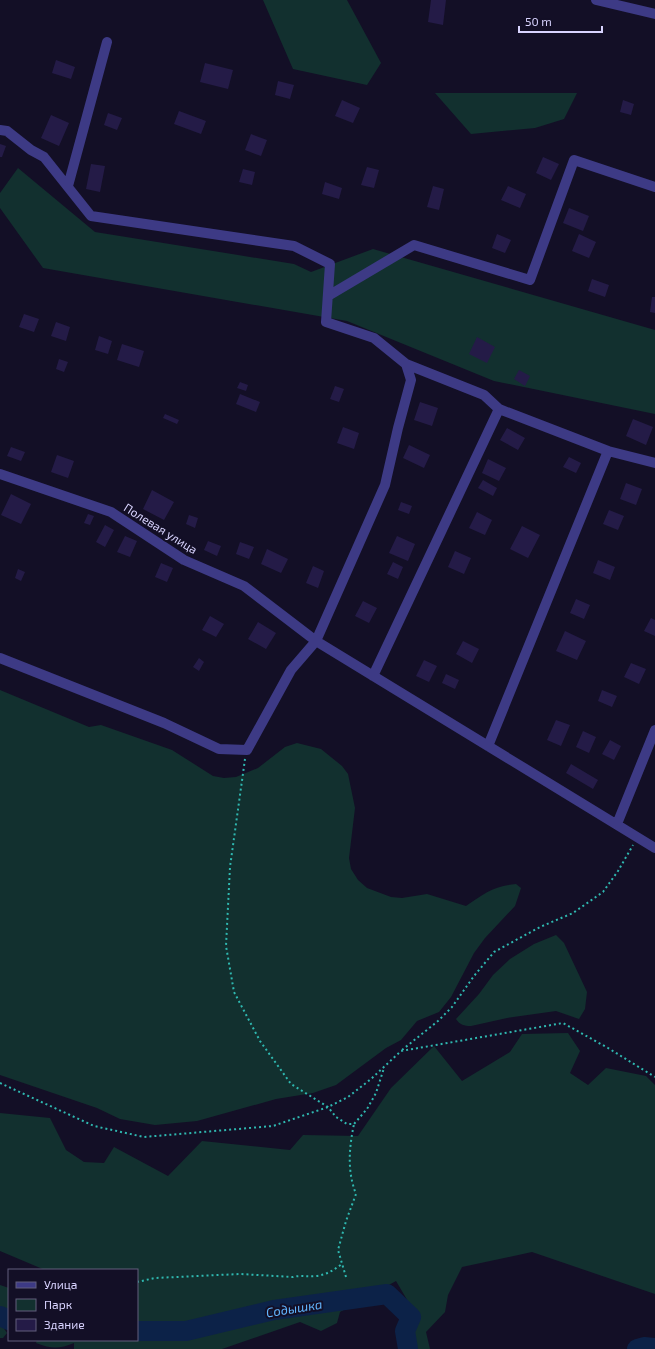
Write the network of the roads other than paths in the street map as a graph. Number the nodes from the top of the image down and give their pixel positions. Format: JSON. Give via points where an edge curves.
{"nodes":[{"id":1,"x":596,"y":0,"type":"edge"},
{"id":2,"x":655,"y":14,"type":"edge"},
{"id":3,"x":107,"y":42,"type":"dead end"},
{"id":4,"x":0,"y":130,"type":"edge"},
{"id":5,"x":68,"y":186,"type":"junction"},
{"id":6,"x":655,"y":187,"type":"edge"},
{"id":7,"x":328,"y":296,"type":"junction"},
{"id":8,"x":406,"y":364,"type":"junction"},
{"id":9,"x":499,"y":409,"type":"junction"},
{"id":10,"x":608,"y":451,"type":"junction"},
{"id":11,"x":655,"y":463,"type":"edge"},
{"id":12,"x":0,"y":474,"type":"edge"},
{"id":13,"x":316,"y":641,"type":"junction"},
{"id":14,"x":0,"y":658,"type":"edge"},
{"id":15,"x":373,"y":676,"type":"junction"},
{"id":16,"x":655,"y":730,"type":"edge"},
{"id":17,"x":488,"y":746,"type":"junction"},
{"id":18,"x":617,"y":824,"type":"junction"},
{"id":19,"x":655,"y":848,"type":"edge"}],
"edges":[{"from":1,"to":2,"type":"street"},
{"from":3,"to":5,"type":"street"},
{"from":4,"to":5,"type":"street","via":[[7,131],[44,157]]},
{"from":5,"to":7,"type":"street","via":[[91,216],[294,246],[330,264]]},
{"from":6,"to":7,"type":"street","via":[[574,160],[530,280],[414,245]]},
{"from":7,"to":8,"type":"street","via":[[326,322],[374,338]]},
{"from":8,"to":9,"type":"street","via":[[484,395]]},
{"from":8,"to":13,"type":"street","via":[[410,380],[384,484]]},
{"from":9,"to":10,"type":"street"},
{"from":9,"to":15,"type":"street"},
{"from":10,"to":11,"type":"street"},
{"from":10,"to":17,"type":"street"},
{"from":12,"to":13,"type":"street","name":"Полевая улица","via":[[111,512],[184,560],[244,586]]},
{"from":13,"to":14,"type":"street","via":[[291,670],[246,750],[219,749],[164,723]]},
{"from":13,"to":15,"type":"street","name":"Полевая улица"},
{"from":15,"to":17,"type":"street","name":"Полевая улица"},
{"from":16,"to":18,"type":"street"},
{"from":17,"to":18,"type":"street","name":"Полевая улица"},
{"from":18,"to":19,"type":"street","name":"Полевая улица"}]}
